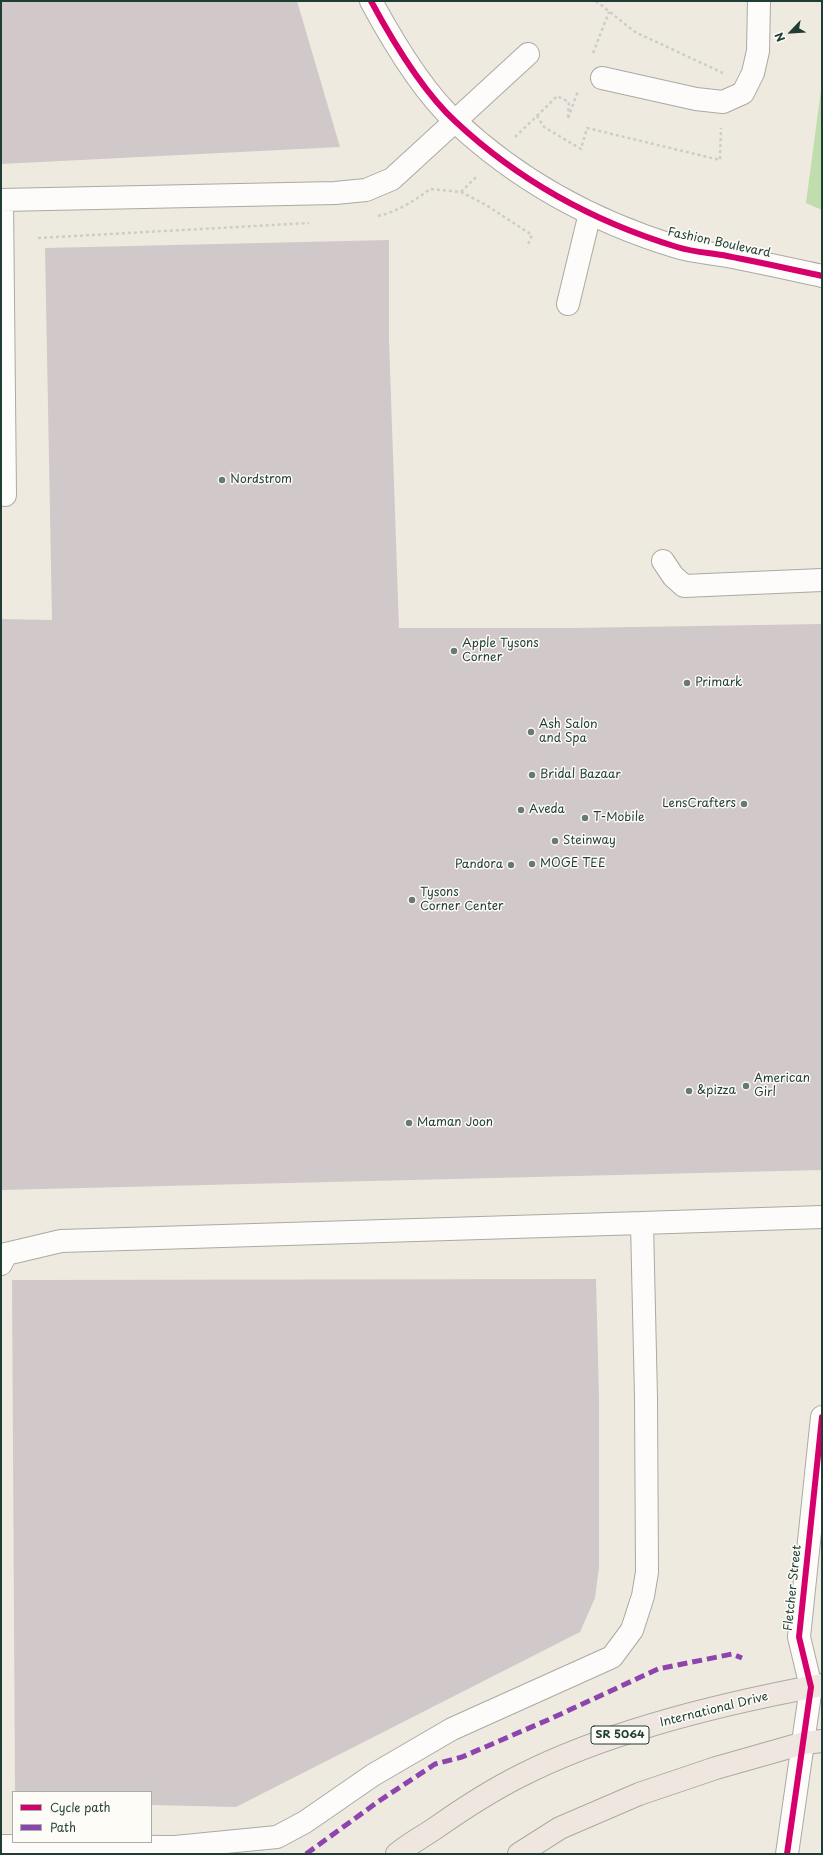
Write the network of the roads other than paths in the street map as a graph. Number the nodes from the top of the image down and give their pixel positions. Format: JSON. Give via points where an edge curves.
{"nodes":[{"id":1,"x":371,"y":1,"type":"edge"},
{"id":2,"x":759,"y":1,"type":"edge"},
{"id":3,"x":528,"y":54,"type":"dead end"},
{"id":4,"x":602,"y":78,"type":"dead end"},
{"id":5,"x":455,"y":121,"type":"junction"},
{"id":6,"x":1,"y":200,"type":"edge"},
{"id":7,"x":590,"y":213,"type":"junction"},
{"id":8,"x":822,"y":276,"type":"edge"},
{"id":9,"x":568,"y":304,"type":"dead end"},
{"id":10,"x":5,"y":495,"type":"dead end"},
{"id":11,"x":663,"y":561,"type":"dead end"},
{"id":12,"x":822,"y":580,"type":"edge"},
{"id":13,"x":822,"y":1218,"type":"edge"},
{"id":14,"x":642,"y":1223,"type":"junction"},
{"id":15,"x":1,"y":1264,"type":"edge"},
{"id":16,"x":822,"y":1417,"type":"edge"},
{"id":17,"x":818,"y":1681,"type":"edge"},
{"id":18,"x":813,"y":1742,"type":"edge"},
{"id":19,"x":277,"y":1837,"type":"junction"},
{"id":20,"x":1,"y":1846,"type":"edge"},
{"id":21,"x":252,"y":1854,"type":"edge"},
{"id":22,"x":397,"y":1854,"type":"edge"},
{"id":23,"x":519,"y":1854,"type":"edge"},
{"id":24,"x":787,"y":1854,"type":"edge"}],
"edges":[{"from":1,"to":5,"type":"street","name":"Fashion Boulevard","via":[[391,38]]},
{"from":2,"to":4,"type":"street","via":[[758,51],[753,73],[743,93],[723,102],[696,99]]},
{"from":3,"to":5,"type":"street"},
{"from":5,"to":6,"type":"street","via":[[392,179],[366,190],[335,193]]},
{"from":5,"to":7,"type":"street","name":"Fashion Boulevard","via":[[506,164],[563,200]]},
{"from":6,"to":10,"type":"street"},
{"from":7,"to":8,"type":"street","name":"Fashion Boulevard","via":[[618,227],[679,248]]},
{"from":7,"to":9,"type":"street"},
{"from":11,"to":12,"type":"street","via":[[684,586]]},
{"from":13,"to":14,"type":"street"},
{"from":14,"to":15,"type":"street","via":[[61,1241],[6,1254]]},
{"from":14,"to":19,"type":"street","via":[[647,1572],[643,1596],[632,1630],[612,1657],[452,1729],[372,1775],[305,1822]]},
{"from":16,"to":17,"type":"street","name":"Fletcher Street","via":[[799,1637]]},
{"from":17,"to":18,"type":"street","name":"Fletcher Street"},
{"from":17,"to":22,"type":"main road","name":"International Drive","number":"SR 5064","via":[[621,1735],[564,1757],[495,1789]]},
{"from":18,"to":23,"type":"main road","via":[[716,1768],[639,1794],[560,1828]]},
{"from":18,"to":24,"type":"street","name":"Fletcher Street"},
{"from":19,"to":20,"type":"street","via":[[175,1847]]},
{"from":19,"to":21,"type":"street"}]}
